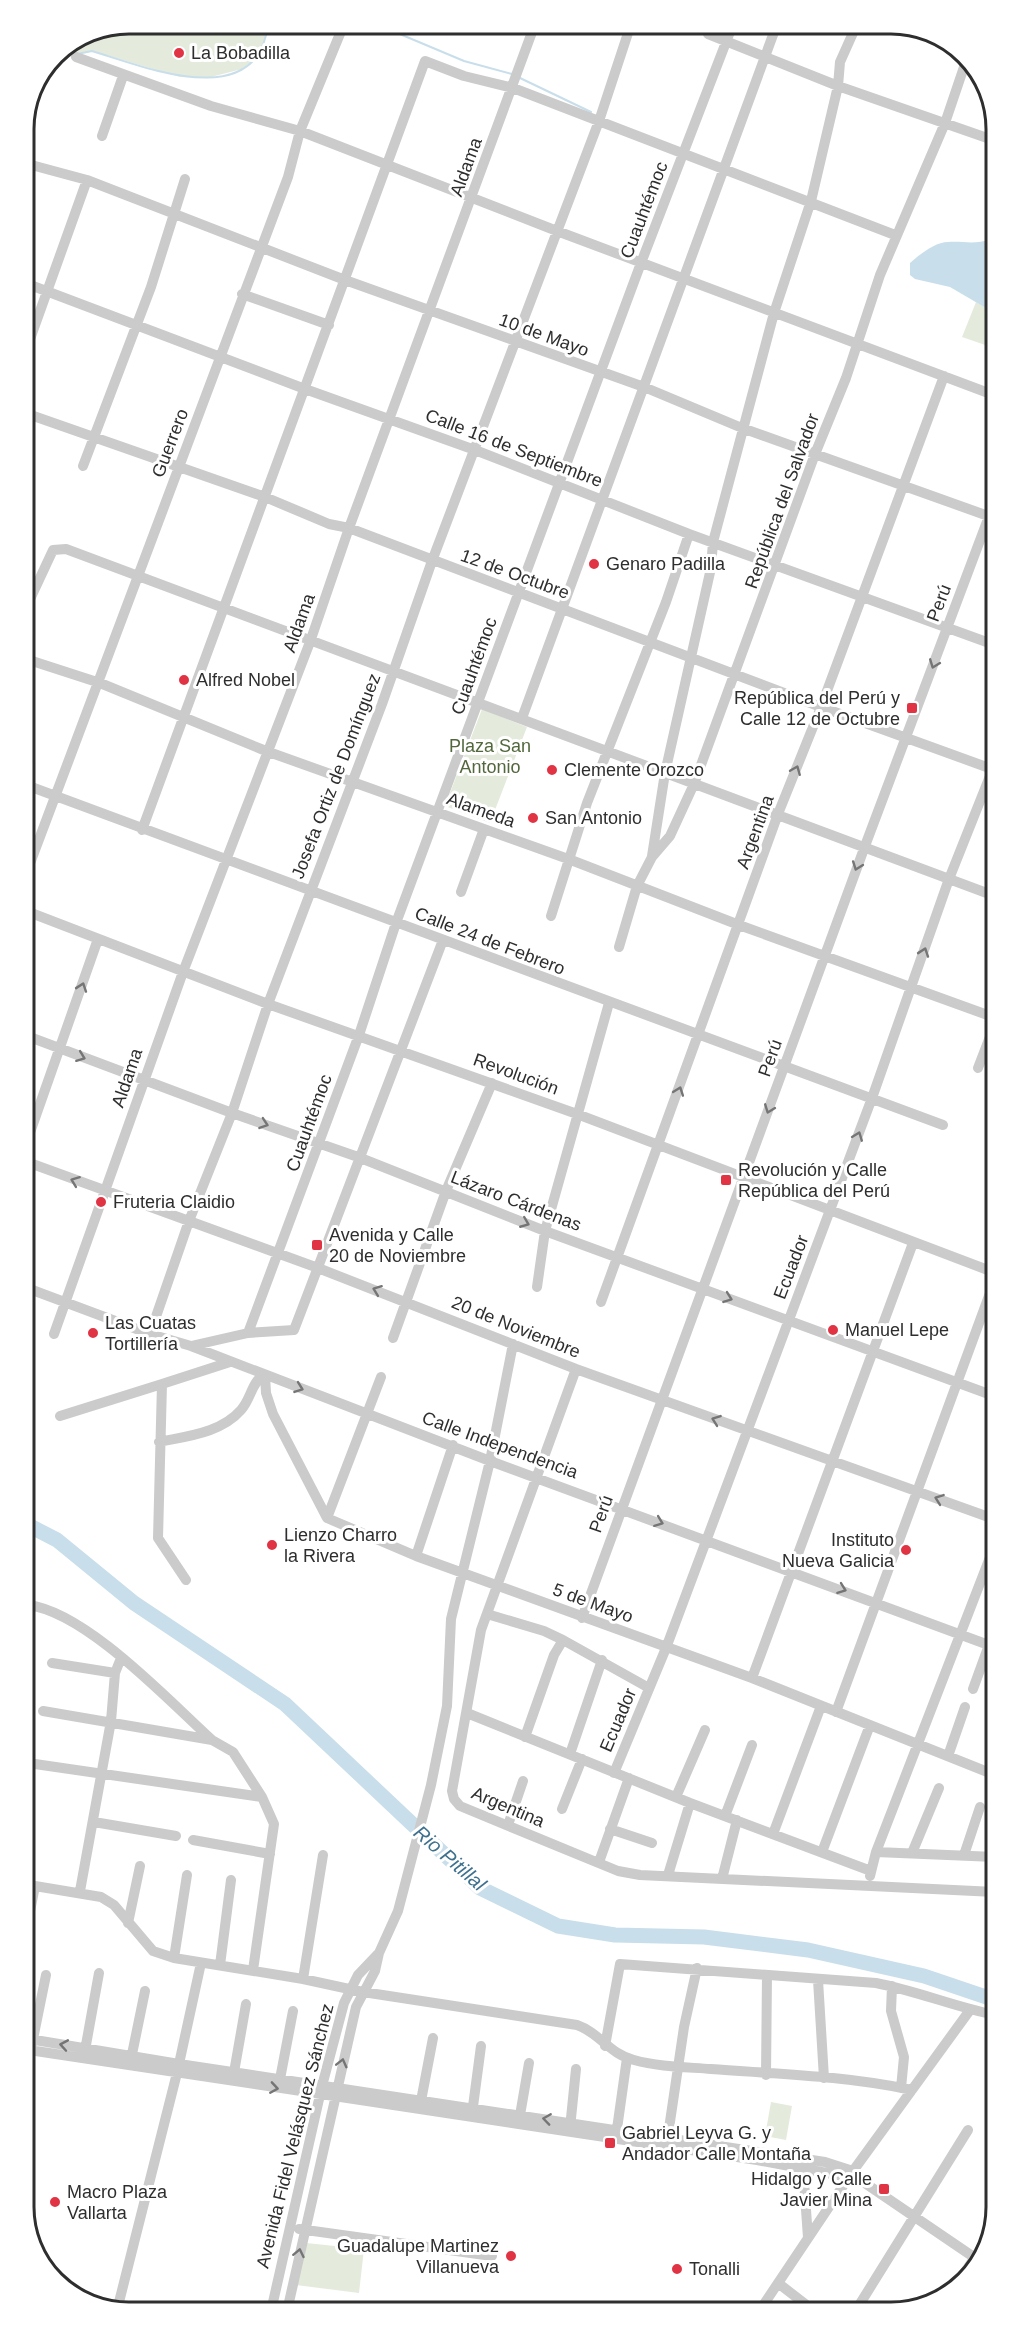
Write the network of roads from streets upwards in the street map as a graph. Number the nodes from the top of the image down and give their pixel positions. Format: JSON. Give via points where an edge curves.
{"nodes":[{"id":1,"x":340,"y":34,"type":"edge"},
{"id":2,"x":531,"y":35,"type":"edge"},
{"id":3,"x":627,"y":35,"type":"edge"},
{"id":4,"x":710,"y":35,"type":"edge"},
{"id":5,"x":729,"y":35,"type":"edge"},
{"id":6,"x":773,"y":35,"type":"edge"},
{"id":7,"x":852,"y":35,"type":"edge"},
{"id":8,"x":727,"y":41,"type":"junction"},
{"id":9,"x":76,"y":57,"type":"dead end"},
{"id":10,"x":765,"y":58,"type":"junction"},
{"id":11,"x":963,"y":69,"type":"edge"},
{"id":12,"x":123,"y":76,"type":"junction"},
{"id":13,"x":838,"y":86,"type":"junction"},
{"id":14,"x":513,"y":88,"type":"junction"},
{"id":15,"x":599,"y":121,"type":"junction"},
{"id":16,"x":945,"y":123,"type":"junction"},
{"id":17,"x":300,"y":131,"type":"junction"},
{"id":18,"x":102,"y":136,"type":"dead end"},
{"id":19,"x":986,"y":138,"type":"edge"},
{"id":20,"x":683,"y":154,"type":"junction"},
{"id":21,"x":387,"y":165,"type":"junction"},
{"id":22,"x":35,"y":167,"type":"edge"},
{"id":23,"x":722,"y":170,"type":"junction"},
{"id":24,"x":185,"y":179,"type":"dead end"},
{"id":25,"x":87,"y":180,"type":"junction"},
{"id":26,"x":471,"y":198,"type":"junction"},
{"id":27,"x":811,"y":201,"type":"junction"},
{"id":28,"x":173,"y":215,"type":"junction"},
{"id":29,"x":557,"y":231,"type":"junction"},
{"id":30,"x":895,"y":235,"type":"junction"},
{"id":31,"x":261,"y":248,"type":"junction"},
{"id":32,"x":641,"y":263,"type":"junction"},
{"id":33,"x":682,"y":279,"type":"junction"},
{"id":34,"x":345,"y":280,"type":"junction"},
{"id":35,"x":35,"y":287,"type":"edge"},
{"id":36,"x":48,"y":292,"type":"junction"},
{"id":37,"x":242,"y":294,"type":"junction"},
{"id":38,"x":431,"y":312,"type":"junction"},
{"id":39,"x":774,"y":313,"type":"junction"},
{"id":40,"x":137,"y":324,"type":"junction"},
{"id":41,"x":329,"y":325,"type":"junction"},
{"id":42,"x":35,"y":327,"type":"edge"},
{"id":43,"x":514,"y":342,"type":"junction"},
{"id":44,"x":857,"y":344,"type":"junction"},
{"id":45,"x":220,"y":357,"type":"junction"},
{"id":46,"x":600,"y":372,"type":"junction"},
{"id":47,"x":944,"y":376,"type":"junction"},
{"id":48,"x":644,"y":387,"type":"junction"},
{"id":49,"x":305,"y":389,"type":"junction"},
{"id":50,"x":986,"y":392,"type":"edge"},
{"id":51,"x":35,"y":416,"type":"edge"},
{"id":52,"x":390,"y":420,"type":"junction"},
{"id":53,"x":742,"y":428,"type":"junction"},
{"id":54,"x":94,"y":437,"type":"junction"},
{"id":55,"x":476,"y":450,"type":"junction"},
{"id":56,"x":815,"y":454,"type":"junction"},
{"id":57,"x":83,"y":466,"type":"dead end"},
{"id":58,"x":178,"y":468,"type":"junction"},
{"id":59,"x":560,"y":482,"type":"junction"},
{"id":60,"x":903,"y":486,"type":"junction"},
{"id":61,"x":265,"y":497,"type":"junction"},
{"id":62,"x":602,"y":499,"type":"junction"},
{"id":63,"x":986,"y":513,"type":"edge"},
{"id":64,"x":349,"y":528,"type":"junction"},
{"id":65,"x":986,"y":528,"type":"edge"},
{"id":66,"x":689,"y":534,"type":"junction"},
{"id":67,"x":713,"y":542,"type":"junction"},
{"id":68,"x":432,"y":561,"type":"junction"},
{"id":69,"x":775,"y":565,"type":"junction"},
{"id":70,"x":138,"y":576,"type":"junction"},
{"id":71,"x":35,"y":590,"type":"edge"},
{"id":72,"x":519,"y":592,"type":"junction"},
{"id":73,"x":861,"y":596,"type":"junction"},
{"id":74,"x":223,"y":607,"type":"junction"},
{"id":75,"x":561,"y":608,"type":"junction"},
{"id":76,"x":947,"y":628,"type":"junction"},
{"id":77,"x":310,"y":642,"type":"junction"},
{"id":78,"x":986,"y":642,"type":"edge"},
{"id":79,"x":650,"y":643,"type":"junction"},
{"id":80,"x":690,"y":657,"type":"junction"},
{"id":81,"x":35,"y":662,"type":"edge"},
{"id":82,"x":394,"y":670,"type":"junction"},
{"id":83,"x":737,"y":674,"type":"junction"},
{"id":84,"x":100,"y":683,"type":"junction"},
{"id":85,"x":479,"y":701,"type":"junction"},
{"id":86,"x":821,"y":707,"type":"junction"},
{"id":87,"x":184,"y":716,"type":"junction"},
{"id":88,"x":522,"y":718,"type":"junction"},
{"id":89,"x":906,"y":739,"type":"junction"},
{"id":90,"x":610,"y":750,"type":"junction"},
{"id":91,"x":266,"y":752,"type":"junction"},
{"id":92,"x":986,"y":768,"type":"edge"},
{"id":93,"x":665,"y":773,"type":"junction"},
{"id":94,"x":351,"y":781,"type":"junction"},
{"id":95,"x":694,"y":784,"type":"junction"},
{"id":96,"x":986,"y":785,"type":"edge"},
{"id":97,"x":35,"y":789,"type":"edge"},
{"id":98,"x":54,"y":797,"type":"junction"},
{"id":99,"x":438,"y":812,"type":"junction"},
{"id":100,"x":778,"y":814,"type":"junction"},
{"id":101,"x":484,"y":829,"type":"junction"},
{"id":102,"x":142,"y":830,"type":"junction"},
{"id":103,"x":865,"y":846,"type":"junction"},
{"id":104,"x":35,"y":850,"type":"edge"},
{"id":105,"x":652,"y":857,"type":"junction"},
{"id":106,"x":571,"y":860,"type":"junction"},
{"id":107,"x":226,"y":861,"type":"junction"},
{"id":108,"x":949,"y":879,"type":"junction"},
{"id":109,"x":637,"y":886,"type":"junction"},
{"id":110,"x":310,"y":892,"type":"junction"},
{"id":111,"x":461,"y":892,"type":"dead end"},
{"id":112,"x":986,"y":893,"type":"edge"},
{"id":113,"x":35,"y":914,"type":"edge"},
{"id":114,"x":551,"y":916,"type":"dead end"},
{"id":115,"x":396,"y":923,"type":"junction"},
{"id":116,"x":739,"y":925,"type":"junction"},
{"id":117,"x":98,"y":939,"type":"junction"},
{"id":118,"x":443,"y":940,"type":"junction"},
{"id":119,"x":619,"y":947,"type":"dead end"},
{"id":120,"x":825,"y":956,"type":"junction"},
{"id":121,"x":183,"y":972,"type":"junction"},
{"id":122,"x":912,"y":987,"type":"junction"},
{"id":123,"x":268,"y":1004,"type":"junction"},
{"id":124,"x":609,"y":1004,"type":"junction"},
{"id":125,"x":986,"y":1014,"type":"edge"},
{"id":126,"x":699,"y":1034,"type":"junction"},
{"id":127,"x":359,"y":1035,"type":"junction"},
{"id":128,"x":35,"y":1039,"type":"edge"},
{"id":129,"x":986,"y":1047,"type":"edge"},
{"id":130,"x":61,"y":1049,"type":"junction"},
{"id":131,"x":400,"y":1050,"type":"junction"},
{"id":132,"x":786,"y":1066,"type":"junction"},
{"id":133,"x":978,"y":1068,"type":"dead end"},
{"id":134,"x":144,"y":1081,"type":"junction"},
{"id":135,"x":492,"y":1083,"type":"junction"},
{"id":136,"x":872,"y":1098,"type":"junction"},
{"id":137,"x":232,"y":1113,"type":"junction"},
{"id":138,"x":577,"y":1114,"type":"junction"},
{"id":139,"x":35,"y":1121,"type":"edge"},
{"id":140,"x":943,"y":1125,"type":"dead end"},
{"id":141,"x":319,"y":1143,"type":"junction"},
{"id":142,"x":659,"y":1146,"type":"junction"},
{"id":143,"x":358,"y":1157,"type":"junction"},
{"id":144,"x":34,"y":1165,"type":"edge"},
{"id":145,"x":743,"y":1178,"type":"junction"},
{"id":146,"x":446,"y":1191,"type":"junction"},
{"id":147,"x":105,"y":1192,"type":"junction"},
{"id":148,"x":830,"y":1210,"type":"junction"},
{"id":149,"x":189,"y":1221,"type":"junction"},
{"id":150,"x":545,"y":1231,"type":"junction"},
{"id":151,"x":913,"y":1243,"type":"junction"},
{"id":152,"x":278,"y":1253,"type":"junction"},
{"id":153,"x":618,"y":1257,"type":"junction"},
{"id":154,"x":318,"y":1268,"type":"junction"},
{"id":155,"x":986,"y":1269,"type":"edge"},
{"id":156,"x":537,"y":1287,"type":"dead end"},
{"id":157,"x":702,"y":1288,"type":"junction"},
{"id":158,"x":34,"y":1291,"type":"edge"},
{"id":159,"x":66,"y":1302,"type":"junction"},
{"id":160,"x":406,"y":1302,"type":"junction"},
{"id":161,"x":601,"y":1302,"type":"dead end"},
{"id":162,"x":986,"y":1304,"type":"edge"},
{"id":163,"x":788,"y":1320,"type":"junction"},
{"id":164,"x":248,"y":1333,"type":"junction"},
{"id":165,"x":54,"y":1334,"type":"dead end"},
{"id":166,"x":150,"y":1334,"type":"junction"},
{"id":167,"x":393,"y":1338,"type":"dead end"},
{"id":168,"x":513,"y":1344,"type":"junction"},
{"id":169,"x":190,"y":1346,"type":"junction"},
{"id":170,"x":873,"y":1351,"type":"junction"},
{"id":171,"x":230,"y":1362,"type":"junction"},
{"id":172,"x":576,"y":1369,"type":"junction"},
{"id":173,"x":264,"y":1375,"type":"junction"},
{"id":174,"x":381,"y":1377,"type":"dead end"},
{"id":175,"x":957,"y":1382,"type":"junction"},
{"id":176,"x":162,"y":1383,"type":"junction"},
{"id":177,"x":986,"y":1393,"type":"edge"},
{"id":178,"x":661,"y":1400,"type":"junction"},
{"id":179,"x":367,"y":1413,"type":"junction"},
{"id":180,"x":60,"y":1416,"type":"dead end"},
{"id":181,"x":746,"y":1431,"type":"junction"},
{"id":182,"x":159,"y":1442,"type":"junction"},
{"id":183,"x":453,"y":1445,"type":"junction"},
{"id":184,"x":490,"y":1461,"type":"junction"},
{"id":185,"x":831,"y":1461,"type":"junction"},
{"id":186,"x":536,"y":1478,"type":"junction"},
{"id":187,"x":917,"y":1491,"type":"junction"},
{"id":188,"x":621,"y":1507,"type":"junction"},
{"id":189,"x":986,"y":1516,"type":"edge"},
{"id":190,"x":327,"y":1518,"type":"junction"},
{"id":191,"x":705,"y":1540,"type":"junction"},
{"id":192,"x":416,"y":1556,"type":"junction"},
{"id":193,"x":986,"y":1569,"type":"edge"},
{"id":194,"x":793,"y":1571,"type":"junction"},
{"id":195,"x":463,"y":1573,"type":"junction"},
{"id":196,"x":186,"y":1580,"type":"dead end"},
{"id":197,"x":499,"y":1585,"type":"junction"},
{"id":198,"x":877,"y":1602,"type":"junction"},
{"id":199,"x":34,"y":1606,"type":"edge"},
{"id":200,"x":487,"y":1614,"type":"junction"},
{"id":201,"x":582,"y":1618,"type":"junction"},
{"id":202,"x":962,"y":1635,"type":"junction"},
{"id":203,"x":563,"y":1640,"type":"junction"},
{"id":204,"x":986,"y":1644,"type":"edge"},
{"id":205,"x":666,"y":1648,"type":"junction"},
{"id":206,"x":121,"y":1658,"type":"junction"},
{"id":207,"x":602,"y":1660,"type":"junction"},
{"id":208,"x":986,"y":1660,"type":"edge"},
{"id":209,"x":52,"y":1663,"type":"dead end"},
{"id":210,"x":115,"y":1673,"type":"junction"},
{"id":211,"x":752,"y":1678,"type":"junction"},
{"id":212,"x":650,"y":1688,"type":"junction"},
{"id":213,"x":973,"y":1689,"type":"dead end"},
{"id":214,"x":821,"y":1706,"type":"junction"},
{"id":215,"x":965,"y":1707,"type":"dead end"},
{"id":216,"x":43,"y":1711,"type":"dead end"},
{"id":217,"x":836,"y":1712,"type":"junction"},
{"id":218,"x":468,"y":1713,"type":"junction"},
{"id":219,"x":111,"y":1721,"type":"junction"},
{"id":220,"x":870,"y":1725,"type":"junction"},
{"id":221,"x":705,"y":1730,"type":"dead end"},
{"id":222,"x":525,"y":1737,"type":"junction"},
{"id":223,"x":212,"y":1740,"type":"junction"},
{"id":224,"x":919,"y":1744,"type":"junction"},
{"id":225,"x":752,"y":1745,"type":"dead end"},
{"id":226,"x":570,"y":1754,"type":"junction"},
{"id":227,"x":948,"y":1756,"type":"junction"},
{"id":228,"x":582,"y":1759,"type":"junction"},
{"id":229,"x":34,"y":1764,"type":"edge"},
{"id":230,"x":986,"y":1769,"type":"edge"},
{"id":231,"x":103,"y":1773,"type":"junction"},
{"id":232,"x":614,"y":1773,"type":"junction"},
{"id":233,"x":629,"y":1778,"type":"junction"},
{"id":234,"x":523,"y":1781,"type":"dead end"},
{"id":235,"x":939,"y":1788,"type":"dead end"},
{"id":236,"x":262,"y":1797,"type":"junction"},
{"id":237,"x":676,"y":1797,"type":"junction"},
{"id":238,"x":690,"y":1803,"type":"junction"},
{"id":239,"x":980,"y":1807,"type":"dead end"},
{"id":240,"x":562,"y":1809,"type":"dead end"},
{"id":241,"x":725,"y":1816,"type":"junction"},
{"id":242,"x":737,"y":1820,"type":"junction"},
{"id":243,"x":94,"y":1822,"type":"junction"},
{"id":244,"x":508,"y":1825,"type":"junction"},
{"id":245,"x":610,"y":1829,"type":"junction"},
{"id":246,"x":773,"y":1834,"type":"junction"},
{"id":247,"x":176,"y":1836,"type":"dead end"},
{"id":248,"x":193,"y":1840,"type":"dead end"},
{"id":249,"x":652,"y":1843,"type":"dead end"},
{"id":250,"x":822,"y":1852,"type":"junction"},
{"id":251,"x":876,"y":1852,"type":"junction"},
{"id":252,"x":912,"y":1853,"type":"junction"},
{"id":253,"x":270,"y":1854,"type":"junction"},
{"id":254,"x":323,"y":1855,"type":"dead end"},
{"id":255,"x":964,"y":1855,"type":"junction"},
{"id":256,"x":986,"y":1856,"type":"edge"},
{"id":257,"x":598,"y":1862,"type":"junction"},
{"id":258,"x":140,"y":1866,"type":"dead end"},
{"id":259,"x":871,"y":1871,"type":"junction"},
{"id":260,"x":187,"y":1875,"type":"dead end"},
{"id":261,"x":668,"y":1875,"type":"junction"},
{"id":262,"x":722,"y":1879,"type":"junction"},
{"id":263,"x":231,"y":1880,"type":"dead end"},
{"id":264,"x":34,"y":1885,"type":"edge"},
{"id":265,"x":869,"y":1886,"type":"junction"},
{"id":266,"x":80,"y":1892,"type":"junction"},
{"id":267,"x":986,"y":1892,"type":"edge"},
{"id":268,"x":128,"y":1923,"type":"junction"},
{"id":269,"x":378,"y":1953,"type":"junction"},
{"id":270,"x":174,"y":1958,"type":"junction"},
{"id":271,"x":201,"y":1963,"type":"junction"},
{"id":272,"x":220,"y":1965,"type":"junction"},
{"id":273,"x":697,"y":1968,"type":"junction"},
{"id":274,"x":253,"y":1970,"type":"junction"},
{"id":275,"x":99,"y":1973,"type":"dead end"},
{"id":276,"x":46,"y":1975,"type":"dead end"},
{"id":277,"x":767,"y":1975,"type":"junction"},
{"id":278,"x":303,"y":1979,"type":"junction"},
{"id":279,"x":818,"y":1980,"type":"junction"},
{"id":280,"x":891,"y":1986,"type":"junction"},
{"id":281,"x":350,"y":1989,"type":"junction"},
{"id":282,"x":145,"y":1990,"type":"dead end"},
{"id":283,"x":363,"y":1992,"type":"junction"},
{"id":284,"x":246,"y":2004,"type":"dead end"},
{"id":285,"x":970,"y":2010,"type":"junction"},
{"id":286,"x":292,"y":2011,"type":"dead end"},
{"id":287,"x":986,"y":2013,"type":"edge"},
{"id":288,"x":34,"y":2027,"type":"edge"},
{"id":289,"x":433,"y":2038,"type":"dead end"},
{"id":290,"x":34,"y":2046,"type":"edge"},
{"id":291,"x":481,"y":2046,"type":"dead end"},
{"id":292,"x":605,"y":2046,"type":"junction"},
{"id":293,"x":84,"y":2054,"type":"junction"},
{"id":294,"x":627,"y":2058,"type":"junction"},
{"id":295,"x":131,"y":2061,"type":"junction"},
{"id":296,"x":529,"y":2062,"type":"dead end"},
{"id":297,"x":679,"y":2067,"type":"junction"},
{"id":298,"x":178,"y":2069,"type":"junction"},
{"id":299,"x":576,"y":2069,"type":"dead end"},
{"id":300,"x":766,"y":2075,"type":"junction"},
{"id":301,"x":233,"y":2077,"type":"junction"},
{"id":302,"x":824,"y":2078,"type":"junction"},
{"id":303,"x":280,"y":2079,"type":"junction"},
{"id":304,"x":907,"y":2089,"type":"junction"},
{"id":305,"x":321,"y":2090,"type":"junction"},
{"id":306,"x":335,"y":2092,"type":"junction"},
{"id":307,"x":421,"y":2104,"type":"junction"},
{"id":308,"x":472,"y":2113,"type":"junction"},
{"id":309,"x":520,"y":2120,"type":"junction"},
{"id":310,"x":570,"y":2128,"type":"junction"},
{"id":311,"x":968,"y":2130,"type":"dead end"},
{"id":312,"x":616,"y":2135,"type":"junction"},
{"id":313,"x":667,"y":2142,"type":"junction"},
{"id":314,"x":803,"y":2167,"type":"junction"},
{"id":315,"x":853,"y":2176,"type":"junction"},
{"id":316,"x":914,"y":2216,"type":"junction"},
{"id":317,"x":290,"y":2228,"type":"junction"},
{"id":318,"x":304,"y":2230,"type":"junction"},
{"id":319,"x":808,"y":2238,"type":"junction"},
{"id":320,"x":492,"y":2256,"type":"dead end"},
{"id":321,"x":972,"y":2256,"type":"edge"},
{"id":322,"x":778,"y":2283,"type":"junction"},
{"id":323,"x":119,"y":2301,"type":"edge"},
{"id":324,"x":272,"y":2301,"type":"edge"},
{"id":325,"x":289,"y":2301,"type":"edge"},
{"id":326,"x":765,"y":2302,"type":"edge"},
{"id":327,"x":802,"y":2302,"type":"edge"},
{"id":328,"x":861,"y":2302,"type":"edge"}],
"edges":[{"from":1,"to":17,"type":"street","name":"Guerrero"},
{"from":2,"to":14,"type":"street","name":"Aldama"},
{"from":3,"to":15,"type":"street","name":"Josefa Ortiz de Domínguez"},
{"from":4,"to":8,"type":"street"},
{"from":5,"to":8,"type":"street","name":"Cuauhtémoc"},
{"from":6,"to":10,"type":"street"},
{"from":7,"to":13,"type":"street","via":[[840,62]]},
{"from":8,"to":10,"type":"street"},
{"from":8,"to":20,"type":"street","name":"Cuauhtémoc"},
{"from":9,"to":12,"type":"street"},
{"from":10,"to":13,"type":"street"},
{"from":10,"to":23,"type":"street"},
{"from":11,"to":16,"type":"street","name":"República del Salvador"},
{"from":12,"to":17,"type":"street"},
{"from":12,"to":18,"type":"street"},
{"from":13,"to":16,"type":"street"},
{"from":13,"to":27,"type":"street"},
{"from":14,"to":15,"type":"street"},
{"from":14,"to":21,"type":"street","via":[[425,61]]},
{"from":14,"to":26,"type":"street","name":"Aldama"},
{"from":15,"to":20,"type":"street"},
{"from":15,"to":29,"type":"street","name":"Josefa Ortiz de Domínguez"},
{"from":16,"to":19,"type":"street"},
{"from":16,"to":30,"type":"street","name":"República del Salvador"},
{"from":17,"to":21,"type":"street"},
{"from":17,"to":31,"type":"street","name":"Guerrero","via":[[288,177]]},
{"from":20,"to":23,"type":"street"},
{"from":20,"to":32,"type":"street","name":"Cuauhtémoc"},
{"from":21,"to":26,"type":"street"},
{"from":21,"to":34,"type":"street"},
{"from":22,"to":25,"type":"street","name":"10 de Mayo"},
{"from":23,"to":27,"type":"street"},
{"from":23,"to":33,"type":"street"},
{"from":24,"to":28,"type":"street"},
{"from":25,"to":28,"type":"street","name":"10 de Mayo"},
{"from":25,"to":36,"type":"street"},
{"from":26,"to":29,"type":"street"},
{"from":26,"to":38,"type":"street","name":"Aldama"},
{"from":27,"to":30,"type":"street"},
{"from":27,"to":39,"type":"street"},
{"from":28,"to":31,"type":"street","name":"10 de Mayo"},
{"from":28,"to":40,"type":"street"},
{"from":29,"to":32,"type":"street"},
{"from":29,"to":43,"type":"street","name":"Josefa Ortiz de Domínguez"},
{"from":30,"to":44,"type":"street","name":"República del Salvador"},
{"from":31,"to":34,"type":"street","name":"10 de Mayo"},
{"from":31,"to":37,"type":"street","name":"Guerrero"},
{"from":32,"to":33,"type":"street"},
{"from":32,"to":46,"type":"street","name":"Cuauhtémoc"},
{"from":33,"to":39,"type":"street"},
{"from":33,"to":48,"type":"street"},
{"from":34,"to":38,"type":"street","name":"10 de Mayo"},
{"from":34,"to":41,"type":"street"},
{"from":35,"to":36,"type":"street","name":"Calle 16 de Septiembre"},
{"from":36,"to":40,"type":"street","name":"Calle 16 de Septiembre"},
{"from":36,"to":42,"type":"street"},
{"from":37,"to":41,"type":"street"},
{"from":37,"to":45,"type":"street","name":"Guerrero"},
{"from":38,"to":43,"type":"street","name":"10 de Mayo"},
{"from":38,"to":52,"type":"street","name":"Aldama"},
{"from":39,"to":44,"type":"street"},
{"from":39,"to":53,"type":"street"},
{"from":40,"to":45,"type":"street","name":"Calle 16 de Septiembre"},
{"from":40,"to":54,"type":"street"},
{"from":41,"to":49,"type":"street"},
{"from":43,"to":46,"type":"street","name":"10 de Mayo"},
{"from":43,"to":55,"type":"street","name":"Josefa Ortiz de Domínguez"},
{"from":44,"to":47,"type":"street"},
{"from":44,"to":56,"type":"street","name":"República del Salvador"},
{"from":45,"to":49,"type":"street","name":"Calle 16 de Septiembre"},
{"from":45,"to":58,"type":"street","name":"Guerrero"},
{"from":46,"to":48,"type":"street","name":"10 de Mayo"},
{"from":46,"to":59,"type":"street","name":"Cuauhtémoc"},
{"from":47,"to":50,"type":"street"},
{"from":47,"to":60,"type":"street","name":"Argentina"},
{"from":48,"to":53,"type":"street","name":"10 de Mayo"},
{"from":48,"to":62,"type":"street"},
{"from":49,"to":52,"type":"street","name":"Calle 16 de Septiembre"},
{"from":49,"to":61,"type":"street"},
{"from":51,"to":54,"type":"street","name":"12 de Octubre"},
{"from":52,"to":55,"type":"street","name":"Calle 16 de Septiembre"},
{"from":52,"to":64,"type":"street","name":"Aldama"},
{"from":53,"to":56,"type":"street","name":"10 de Mayo"},
{"from":53,"to":67,"type":"street"},
{"from":54,"to":57,"type":"street"},
{"from":54,"to":58,"type":"street","name":"12 de Octubre"},
{"from":55,"to":59,"type":"street","name":"Calle 16 de Septiembre"},
{"from":55,"to":68,"type":"street","name":"Josefa Ortiz de Domínguez"},
{"from":56,"to":60,"type":"street","name":"10 de Mayo"},
{"from":56,"to":69,"type":"street","name":"República del Salvador"},
{"from":58,"to":61,"type":"street","name":"12 de Octubre"},
{"from":58,"to":70,"type":"street","name":"Guerrero"},
{"from":59,"to":62,"type":"street","name":"Calle 16 de Septiembre"},
{"from":59,"to":72,"type":"street","name":"Cuauhtémoc"},
{"from":60,"to":63,"type":"street","name":"10 de Mayo"},
{"from":60,"to":73,"type":"street","name":"Argentina"},
{"from":61,"to":64,"type":"street","name":"12 de Octubre","via":[[329,524]]},
{"from":61,"to":74,"type":"street"},
{"from":62,"to":66,"type":"street","name":"Calle 16 de Septiembre"},
{"from":62,"to":75,"type":"street"},
{"from":64,"to":68,"type":"street","name":"12 de Octubre"},
{"from":64,"to":77,"type":"street","name":"Aldama"},
{"from":65,"to":76,"type":"street","name":"Perú"},
{"from":66,"to":67,"type":"street","name":"Calle 16 de Septiembre"},
{"from":66,"to":79,"type":"street"},
{"from":67,"to":69,"type":"street","name":"Calle 16 de Septiembre"},
{"from":67,"to":80,"type":"street","via":[[711,568]]},
{"from":68,"to":72,"type":"street","name":"12 de Octubre"},
{"from":68,"to":82,"type":"street","name":"Josefa Ortiz de Domínguez"},
{"from":69,"to":73,"type":"street","name":"Calle 16 de Septiembre"},
{"from":69,"to":83,"type":"street","name":"República del Salvador"},
{"from":70,"to":71,"type":"street","via":[[57,548]]},
{"from":70,"to":74,"type":"street"},
{"from":70,"to":84,"type":"street","name":"Guerrero"},
{"from":72,"to":75,"type":"street","name":"12 de Octubre"},
{"from":72,"to":85,"type":"street","name":"Cuauhtémoc"},
{"from":73,"to":76,"type":"street","name":"Calle 16 de Septiembre"},
{"from":73,"to":86,"type":"street","name":"Argentina"},
{"from":74,"to":77,"type":"street"},
{"from":74,"to":87,"type":"street"},
{"from":75,"to":79,"type":"street","name":"12 de Octubre"},
{"from":75,"to":88,"type":"street"},
{"from":76,"to":78,"type":"street","name":"Calle 16 de Septiembre"},
{"from":76,"to":89,"type":"street","name":"Perú","one_way":true},
{"from":77,"to":82,"type":"street"},
{"from":77,"to":91,"type":"street","name":"Aldama"},
{"from":79,"to":80,"type":"street","name":"12 de Octubre"},
{"from":79,"to":90,"type":"street"},
{"from":80,"to":83,"type":"street","name":"12 de Octubre"},
{"from":80,"to":93,"type":"street"},
{"from":81,"to":84,"type":"street","name":"Alameda"},
{"from":82,"to":85,"type":"street"},
{"from":82,"to":94,"type":"street","name":"Josefa Ortiz de Domínguez"},
{"from":83,"to":86,"type":"street","name":"12 de Octubre"},
{"from":83,"to":95,"type":"street","name":"República del Salvador"},
{"from":84,"to":87,"type":"street","name":"Alameda"},
{"from":84,"to":98,"type":"street","name":"Guerrero"},
{"from":85,"to":88,"type":"street"},
{"from":85,"to":99,"type":"street","name":"Cuauhtémoc"},
{"from":86,"to":89,"type":"street","name":"12 de Octubre"},
{"from":100,"to":86,"type":"street","name":"Argentina","one_way":true},
{"from":87,"to":91,"type":"street","name":"Alameda"},
{"from":87,"to":102,"type":"street"},
{"from":88,"to":90,"type":"street"},
{"from":89,"to":92,"type":"street","name":"12 de Octubre"},
{"from":89,"to":103,"type":"street","name":"Perú"},
{"from":90,"to":93,"type":"street"},
{"from":90,"to":106,"type":"street","via":[[587,803]]},
{"from":91,"to":94,"type":"street","name":"Alameda"},
{"from":91,"to":107,"type":"street","name":"Aldama"},
{"from":93,"to":95,"type":"street"},
{"from":93,"to":105,"type":"street"},
{"from":94,"to":99,"type":"street","name":"Alameda"},
{"from":94,"to":110,"type":"street","name":"Josefa Ortiz de Domínguez"},
{"from":95,"to":100,"type":"street"},
{"from":95,"to":105,"type":"street","name":"República del Salvador","via":[[670,836]]},
{"from":96,"to":108,"type":"street","name":"Ecuador"},
{"from":97,"to":98,"type":"street","name":"Calle 24 de Febrero"},
{"from":98,"to":102,"type":"street","name":"Calle 24 de Febrero"},
{"from":98,"to":104,"type":"street","name":"Guerrero"},
{"from":99,"to":101,"type":"street","name":"Alameda"},
{"from":99,"to":115,"type":"street","name":"Cuauhtémoc"},
{"from":100,"to":103,"type":"street"},
{"from":100,"to":116,"type":"street","name":"Argentina"},
{"from":101,"to":106,"type":"street","name":"Alameda"},
{"from":101,"to":111,"type":"street"},
{"from":102,"to":107,"type":"street","name":"Calle 24 de Febrero"},
{"from":103,"to":108,"type":"street"},
{"from":103,"to":120,"type":"street","name":"Perú","one_way":true},
{"from":105,"to":109,"type":"street","name":"República del Salvador"},
{"from":106,"to":109,"type":"street","name":"Alameda"},
{"from":106,"to":114,"type":"street"},
{"from":107,"to":110,"type":"street","name":"Calle 24 de Febrero"},
{"from":107,"to":121,"type":"street","name":"Aldama"},
{"from":108,"to":112,"type":"street"},
{"from":122,"to":108,"type":"street","name":"Ecuador","one_way":true},
{"from":109,"to":116,"type":"street","name":"Alameda"},
{"from":109,"to":119,"type":"street","name":"República del Salvador"},
{"from":110,"to":115,"type":"street","name":"Calle 24 de Febrero"},
{"from":110,"to":123,"type":"street","name":"Josefa Ortiz de Domínguez"},
{"from":113,"to":117,"type":"street","name":"Revolución"},
{"from":115,"to":118,"type":"street","name":"Calle 24 de Febrero"},
{"from":115,"to":127,"type":"street","name":"Cuauhtémoc"},
{"from":116,"to":120,"type":"street","name":"Alameda"},
{"from":116,"to":126,"type":"street","name":"Argentina"},
{"from":117,"to":121,"type":"street","name":"Revolución"},
{"from":130,"to":117,"type":"street","one_way":true},
{"from":118,"to":124,"type":"street","name":"Calle 24 de Febrero"},
{"from":118,"to":131,"type":"street"},
{"from":120,"to":122,"type":"street","name":"Alameda"},
{"from":120,"to":132,"type":"street","name":"Perú"},
{"from":121,"to":123,"type":"street","name":"Revolución"},
{"from":121,"to":134,"type":"street","name":"Aldama"},
{"from":122,"to":125,"type":"street","name":"Alameda"},
{"from":122,"to":136,"type":"street","name":"Ecuador"},
{"from":123,"to":127,"type":"street","name":"Revolución"},
{"from":123,"to":137,"type":"street","name":"Josefa Ortiz de Domínguez"},
{"from":124,"to":126,"type":"street","name":"Calle 24 de Febrero"},
{"from":124,"to":138,"type":"street"},
{"from":126,"to":132,"type":"street","name":"Calle 24 de Febrero"},
{"from":142,"to":126,"type":"street","name":"Argentina","one_way":true},
{"from":127,"to":131,"type":"street","name":"Revolución"},
{"from":127,"to":141,"type":"street","name":"Cuauhtémoc"},
{"from":128,"to":130,"type":"street","name":"Lázaro Cárdenas"},
{"from":129,"to":133,"type":"street"},
{"from":130,"to":134,"type":"street","name":"Lázaro Cárdenas","one_way":true},
{"from":130,"to":139,"type":"street"},
{"from":131,"to":135,"type":"street","name":"Revolución"},
{"from":131,"to":143,"type":"street"},
{"from":132,"to":136,"type":"street","name":"Calle 24 de Febrero"},
{"from":132,"to":145,"type":"street","name":"Perú","one_way":true},
{"from":134,"to":137,"type":"street","name":"Lázaro Cárdenas"},
{"from":134,"to":147,"type":"street","name":"Aldama"},
{"from":135,"to":138,"type":"street","name":"Revolución"},
{"from":135,"to":146,"type":"street"},
{"from":136,"to":140,"type":"street","name":"Calle 24 de Febrero"},
{"from":148,"to":136,"type":"street","name":"Ecuador","one_way":true},
{"from":137,"to":141,"type":"street","name":"Lázaro Cárdenas","one_way":true},
{"from":137,"to":149,"type":"street","name":"Josefa Ortiz de Domínguez"},
{"from":138,"to":142,"type":"street","name":"Revolución"},
{"from":138,"to":150,"type":"street"},
{"from":141,"to":143,"type":"street","name":"Lázaro Cárdenas"},
{"from":141,"to":152,"type":"street","name":"Cuauhtémoc"},
{"from":142,"to":145,"type":"street","name":"Revolución"},
{"from":142,"to":153,"type":"street","name":"Argentina"},
{"from":143,"to":146,"type":"street","name":"Lázaro Cárdenas"},
{"from":143,"to":154,"type":"street"},
{"from":147,"to":144,"type":"street","name":"20 de Noviembre","one_way":true},
{"from":145,"to":148,"type":"street","name":"Revolución"},
{"from":145,"to":157,"type":"street","name":"Perú"},
{"from":146,"to":150,"type":"street","name":"Lázaro Cárdenas","one_way":true},
{"from":146,"to":160,"type":"street"},
{"from":147,"to":149,"type":"street","name":"20 de Noviembre"},
{"from":147,"to":159,"type":"street","name":"Aldama"},
{"from":148,"to":151,"type":"street","name":"Revolución"},
{"from":148,"to":163,"type":"street","name":"Ecuador"},
{"from":149,"to":152,"type":"street","name":"20 de Noviembre"},
{"from":149,"to":166,"type":"street","name":"Josefa Ortiz de Domínguez"},
{"from":150,"to":153,"type":"street","name":"Lázaro Cárdenas"},
{"from":150,"to":156,"type":"street"},
{"from":151,"to":155,"type":"street","name":"Revolución"},
{"from":151,"to":170,"type":"street"},
{"from":152,"to":154,"type":"street","name":"20 de Noviembre"},
{"from":152,"to":164,"type":"street","name":"Cuauhtémoc"},
{"from":153,"to":157,"type":"street","name":"Lázaro Cárdenas"},
{"from":153,"to":161,"type":"street","name":"Argentina"},
{"from":160,"to":154,"type":"street","name":"20 de Noviembre","one_way":true},
{"from":154,"to":164,"type":"street","via":[[294,1330]]},
{"from":157,"to":163,"type":"street","name":"Lázaro Cárdenas","one_way":true},
{"from":157,"to":178,"type":"street","name":"Perú"},
{"from":158,"to":159,"type":"street","name":"Calle Independencia"},
{"from":159,"to":165,"type":"street","name":"Aldama"},
{"from":159,"to":166,"type":"street","name":"Calle Independencia"},
{"from":160,"to":167,"type":"street"},
{"from":160,"to":168,"type":"street","name":"20 de Noviembre"},
{"from":162,"to":175,"type":"street"},
{"from":163,"to":170,"type":"street","name":"Lázaro Cárdenas"},
{"from":163,"to":181,"type":"street","name":"Ecuador"},
{"from":164,"to":169,"type":"street"},
{"from":166,"to":169,"type":"street","name":"Calle Independencia"},
{"from":168,"to":172,"type":"street","name":"20 de Noviembre"},
{"from":168,"to":184,"type":"street"},
{"from":169,"to":171,"type":"street","name":"Calle Independencia"},
{"from":170,"to":175,"type":"street","name":"Lázaro Cárdenas"},
{"from":170,"to":185,"type":"street"},
{"from":171,"to":173,"type":"street","name":"Calle Independencia"},
{"from":171,"to":176,"type":"street"},
{"from":172,"to":178,"type":"street","name":"20 de Noviembre"},
{"from":172,"to":186,"type":"street","name":"Argentina"},
{"from":173,"to":179,"type":"street","name":"Calle Independencia","one_way":true},
{"from":173,"to":182,"type":"street","via":[[228,1423],[196,1435]]},
{"from":173,"to":190,"type":"street","via":[[273,1414]]},
{"from":174,"to":179,"type":"street"},
{"from":175,"to":177,"type":"street","name":"Lázaro Cárdenas"},
{"from":175,"to":187,"type":"street"},
{"from":176,"to":180,"type":"street"},
{"from":176,"to":182,"type":"street"},
{"from":181,"to":178,"type":"street","name":"20 de Noviembre","one_way":true},
{"from":178,"to":188,"type":"street","name":"Perú"},
{"from":179,"to":183,"type":"street","name":"Calle Independencia"},
{"from":179,"to":190,"type":"street"},
{"from":181,"to":185,"type":"street","name":"20 de Noviembre"},
{"from":181,"to":191,"type":"street","name":"Ecuador"},
{"from":182,"to":196,"type":"street","via":[[158,1538]]},
{"from":183,"to":184,"type":"street","name":"Calle Independencia"},
{"from":183,"to":192,"type":"street"},
{"from":184,"to":186,"type":"street","name":"Calle Independencia"},
{"from":184,"to":195,"type":"street"},
{"from":185,"to":187,"type":"street","name":"20 de Noviembre"},
{"from":185,"to":194,"type":"street"},
{"from":186,"to":188,"type":"street","name":"Calle Independencia"},
{"from":186,"to":197,"type":"street","name":"Argentina"},
{"from":189,"to":187,"type":"street","name":"20 de Noviembre","one_way":true},
{"from":187,"to":198,"type":"street"},
{"from":188,"to":191,"type":"street","name":"Calle Independencia","one_way":true},
{"from":188,"to":201,"type":"street","name":"Perú"},
{"from":190,"to":192,"type":"street","name":"5 de Mayo"},
{"from":191,"to":194,"type":"street","name":"Calle Independencia"},
{"from":191,"to":205,"type":"street","name":"Ecuador"},
{"from":192,"to":195,"type":"street","name":"5 de Mayo"},
{"from":193,"to":202,"type":"street"},
{"from":194,"to":198,"type":"street","name":"Calle Independencia","one_way":true},
{"from":194,"to":211,"type":"street"},
{"from":195,"to":197,"type":"street","name":"5 de Mayo"},
{"from":195,"to":269,"type":"street","via":[[451,1619],[447,1706],[431,1785],[391,1931]]},
{"from":197,"to":200,"type":"street","name":"Argentina"},
{"from":197,"to":201,"type":"street","name":"5 de Mayo"},
{"from":198,"to":202,"type":"street","name":"Calle Independencia"},
{"from":198,"to":217,"type":"street"},
{"from":199,"to":206,"type":"street","via":[[60,1615]]},
{"from":200,"to":203,"type":"street","via":[[544,1630]]},
{"from":200,"to":218,"type":"street","name":"Argentina"},
{"from":201,"to":205,"type":"street","name":"5 de Mayo"},
{"from":202,"to":204,"type":"street","name":"Calle Independencia"},
{"from":202,"to":224,"type":"street"},
{"from":203,"to":207,"type":"street"},
{"from":203,"to":222,"type":"street"},
{"from":205,"to":211,"type":"street","name":"5 de Mayo"},
{"from":205,"to":212,"type":"street","name":"Ecuador"},
{"from":206,"to":210,"type":"street"},
{"from":206,"to":223,"type":"street"},
{"from":207,"to":212,"type":"street"},
{"from":207,"to":226,"type":"street"},
{"from":208,"to":213,"type":"street"},
{"from":209,"to":210,"type":"street"},
{"from":210,"to":219,"type":"street"},
{"from":211,"to":214,"type":"street","name":"5 de Mayo"},
{"from":212,"to":232,"type":"street","name":"Ecuador"},
{"from":214,"to":217,"type":"street","name":"5 de Mayo"},
{"from":214,"to":246,"type":"street"},
{"from":215,"to":227,"type":"street"},
{"from":216,"to":219,"type":"street"},
{"from":217,"to":220,"type":"street","name":"5 de Mayo"},
{"from":218,"to":222,"type":"street"},
{"from":218,"to":244,"type":"street","name":"Argentina","via":[[452,1791],[454,1799],[460,1806]]},
{"from":219,"to":223,"type":"street"},
{"from":219,"to":231,"type":"street"},
{"from":220,"to":224,"type":"street","name":"5 de Mayo"},
{"from":220,"to":250,"type":"street"},
{"from":221,"to":237,"type":"street"},
{"from":222,"to":226,"type":"street"},
{"from":223,"to":236,"type":"street","via":[[233,1752]]},
{"from":224,"to":227,"type":"street","name":"5 de Mayo"},
{"from":224,"to":251,"type":"street"},
{"from":225,"to":241,"type":"street"},
{"from":226,"to":228,"type":"street"},
{"from":227,"to":230,"type":"street","name":"5 de Mayo"},
{"from":228,"to":232,"type":"street"},
{"from":228,"to":240,"type":"street"},
{"from":229,"to":231,"type":"street"},
{"from":231,"to":236,"type":"street"},
{"from":231,"to":243,"type":"street"},
{"from":232,"to":233,"type":"street"},
{"from":233,"to":237,"type":"street"},
{"from":233,"to":245,"type":"street"},
{"from":234,"to":244,"type":"street"},
{"from":235,"to":252,"type":"street"},
{"from":236,"to":253,"type":"street","via":[[274,1824]]},
{"from":237,"to":238,"type":"street"},
{"from":238,"to":241,"type":"street"},
{"from":238,"to":261,"type":"street"},
{"from":239,"to":255,"type":"street"},
{"from":241,"to":242,"type":"street"},
{"from":242,"to":246,"type":"street"},
{"from":242,"to":262,"type":"street"},
{"from":243,"to":247,"type":"street"},
{"from":243,"to":266,"type":"street"},
{"from":244,"to":257,"type":"street","name":"Argentina"},
{"from":245,"to":249,"type":"street"},
{"from":245,"to":257,"type":"street"},
{"from":246,"to":250,"type":"street"},
{"from":248,"to":253,"type":"street"},
{"from":250,"to":259,"type":"street"},
{"from":251,"to":252,"type":"street"},
{"from":251,"to":259,"type":"street"},
{"from":252,"to":255,"type":"street"},
{"from":253,"to":274,"type":"street"},
{"from":254,"to":278,"type":"street"},
{"from":255,"to":256,"type":"street"},
{"from":257,"to":261,"type":"street","name":"Argentina","via":[[618,1871]]},
{"from":258,"to":268,"type":"street"},
{"from":259,"to":265,"type":"street"},
{"from":260,"to":270,"type":"street"},
{"from":261,"to":262,"type":"street","name":"Argentina"},
{"from":262,"to":265,"type":"street","name":"Argentina"},
{"from":263,"to":272,"type":"street"},
{"from":264,"to":266,"type":"street"},
{"from":265,"to":267,"type":"street","name":"Argentina"},
{"from":266,"to":268,"type":"street","via":[[114,1905]]},
{"from":268,"to":270,"type":"street","via":[[153,1952]]},
{"from":269,"to":281,"type":"street","name":"Avenida Fidel Velásquez Sánchez"},
{"from":269,"to":283,"type":"street","name":"Avenida Fidel Velásquez Sánchez","via":[[375,1971]]},
{"from":270,"to":271,"type":"street"},
{"from":271,"to":272,"type":"street"},
{"from":271,"to":298,"type":"street"},
{"from":272,"to":274,"type":"street"},
{"from":273,"to":277,"type":"street"},
{"from":273,"to":292,"type":"street","via":[[620,1964]]},
{"from":273,"to":297,"type":"street"},
{"from":274,"to":278,"type":"street"},
{"from":275,"to":293,"type":"street"},
{"from":276,"to":288,"type":"street"},
{"from":277,"to":279,"type":"street"},
{"from":277,"to":300,"type":"street"},
{"from":278,"to":281,"type":"street"},
{"from":279,"to":280,"type":"street"},
{"from":279,"to":302,"type":"street"},
{"from":280,"to":285,"type":"street"},
{"from":280,"to":304,"type":"street","via":[[891,2011],[904,2057]]},
{"from":281,"to":283,"type":"street"},
{"from":281,"to":305,"type":"street","name":"Avenida Fidel Velásquez Sánchez"},
{"from":282,"to":295,"type":"street"},
{"from":283,"to":292,"type":"street","via":[[577,2025],[592,2030]]},
{"from":306,"to":283,"type":"street","name":"Avenida Fidel Velásquez Sánchez","one_way":true},
{"from":284,"to":301,"type":"street"},
{"from":285,"to":287,"type":"street"},
{"from":285,"to":304,"type":"street"},
{"from":286,"to":303,"type":"street"},
{"from":289,"to":307,"type":"street"},
{"from":290,"to":293,"type":"street"},
{"from":291,"to":308,"type":"street"},
{"from":292,"to":294,"type":"street"},
{"from":293,"to":295,"type":"street"},
{"from":294,"to":297,"type":"street"},
{"from":294,"to":312,"type":"street"},
{"from":295,"to":298,"type":"street"},
{"from":296,"to":309,"type":"street"},
{"from":297,"to":300,"type":"street"},
{"from":297,"to":313,"type":"street"},
{"from":298,"to":301,"type":"street"},
{"from":298,"to":323,"type":"street"},
{"from":299,"to":310,"type":"street"},
{"from":300,"to":302,"type":"street"},
{"from":301,"to":303,"type":"street"},
{"from":301,"to":305,"type":"street","one_way":true},
{"from":302,"to":304,"type":"street"},
{"from":303,"to":305,"type":"street"},
{"from":304,"to":315,"type":"street"},
{"from":305,"to":306,"type":"street"},
{"from":305,"to":317,"type":"street","name":"Avenida Fidel Velásquez Sánchez"},
{"from":306,"to":307,"type":"street"},
{"from":306,"to":318,"type":"street","name":"Avenida Fidel Velásquez Sánchez"},
{"from":307,"to":308,"type":"street"},
{"from":308,"to":309,"type":"street"},
{"from":309,"to":310,"type":"street"},
{"from":310,"to":312,"type":"street"},
{"from":311,"to":316,"type":"street"},
{"from":312,"to":313,"type":"street"},
{"from":313,"to":314,"type":"street"},
{"from":313,"to":315,"type":"street","via":[[825,2162]]},
{"from":314,"to":315,"type":"street"},
{"from":314,"to":319,"type":"street"},
{"from":315,"to":316,"type":"street"},
{"from":315,"to":319,"type":"street"},
{"from":316,"to":321,"type":"street"},
{"from":316,"to":328,"type":"street"},
{"from":317,"to":318,"type":"street"},
{"from":317,"to":324,"type":"street","name":"Avenida Fidel Velásquez Sánchez"},
{"from":318,"to":320,"type":"street"},
{"from":325,"to":318,"type":"street","name":"Avenida Fidel Velásquez Sánchez","one_way":true},
{"from":319,"to":322,"type":"street"},
{"from":322,"to":326,"type":"street"},
{"from":322,"to":327,"type":"street"}]}
